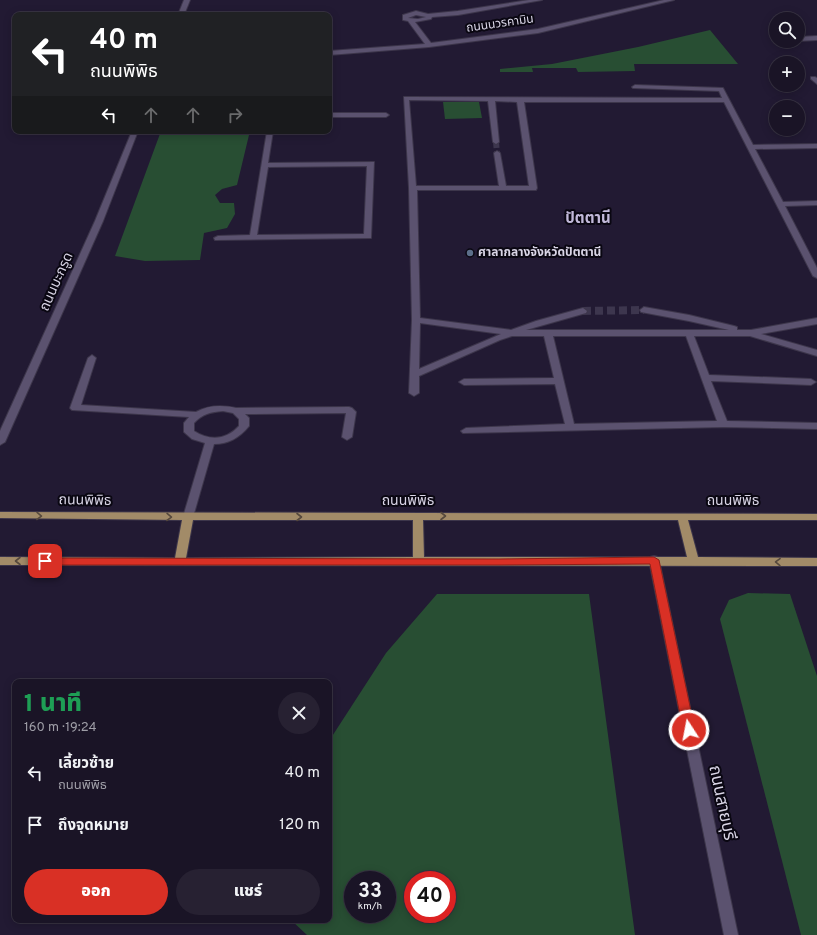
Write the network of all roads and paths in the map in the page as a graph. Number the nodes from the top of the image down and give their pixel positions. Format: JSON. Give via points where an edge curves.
{"nodes":[{"id":1,"x":187,"y":0,"type":"edge"},
{"id":2,"x":539,"y":0,"type":"edge"},
{"id":3,"x":671,"y":0,"type":"edge"},
{"id":4,"x":182,"y":12,"type":"edge"},
{"id":5,"x":817,"y":38,"type":"edge"},
{"id":6,"x":805,"y":39,"type":"edge"},
{"id":7,"x":429,"y":45,"type":"junction"},
{"id":8,"x":332,"y":53,"type":"edge"},
{"id":9,"x":635,"y":87,"type":"dead end"},
{"id":10,"x":491,"y":99,"type":"junction"},
{"id":11,"x":520,"y":100,"type":"junction"},
{"id":12,"x":726,"y":100,"type":"junction"},
{"id":13,"x":332,"y":115,"type":"edge"},
{"id":14,"x":386,"y":115,"type":"dead end"},
{"id":15,"x":134,"y":134,"type":"edge"},
{"id":16,"x":269,"y":134,"type":"edge"},
{"id":17,"x":496,"y":142,"type":"tunnel mouth"},
{"id":18,"x":817,"y":146,"type":"edge"},
{"id":19,"x":751,"y":147,"type":"junction"},
{"id":20,"x":497,"y":153,"type":"tunnel mouth"},
{"id":21,"x":264,"y":165,"type":"junction"},
{"id":22,"x":414,"y":188,"type":"junction"},
{"id":23,"x":503,"y":188,"type":"junction"},
{"id":24,"x":817,"y":203,"type":"edge"},
{"id":25,"x":780,"y":204,"type":"junction"},
{"id":26,"x":218,"y":238,"type":"dead end"},
{"id":27,"x":253,"y":238,"type":"junction"},
{"id":28,"x":817,"y":276,"type":"edge"},
{"id":29,"x":644,"y":310,"type":"tunnel mouth"},
{"id":30,"x":583,"y":311,"type":"tunnel mouth"},
{"id":31,"x":416,"y":320,"type":"junction"},
{"id":32,"x":817,"y":321,"type":"edge"},
{"id":33,"x":513,"y":333,"type":"junction"},
{"id":34,"x":548,"y":333,"type":"junction"},
{"id":35,"x":689,"y":333,"type":"junction"},
{"id":36,"x":751,"y":333,"type":"junction"},
{"id":37,"x":817,"y":353,"type":"edge"},
{"id":38,"x":92,"y":358,"type":"dead end"},
{"id":39,"x":414,"y":374,"type":"junction"},
{"id":40,"x":706,"y":378,"type":"junction"},
{"id":41,"x":560,"y":381,"type":"junction"},
{"id":42,"x":464,"y":382,"type":"dead end"},
{"id":43,"x":811,"y":382,"type":"dead end"},
{"id":44,"x":414,"y":393,"type":"dead end"},
{"id":45,"x":236,"y":411,"type":"junction"},
{"id":46,"x":196,"y":415,"type":"junction"},
{"id":47,"x":723,"y":424,"type":"junction"},
{"id":48,"x":817,"y":426,"type":"edge"},
{"id":49,"x":570,"y":427,"type":"junction"},
{"id":50,"x":466,"y":431,"type":"dead end"},
{"id":51,"x":347,"y":437,"type":"dead end"},
{"id":52,"x":0,"y":442,"type":"edge"},
{"id":53,"x":210,"y":442,"type":"junction"},
{"id":54,"x":0,"y":515,"type":"edge"},
{"id":55,"x":418,"y":516,"type":"junction"},
{"id":56,"x":682,"y":516,"type":"junction"},
{"id":57,"x":188,"y":517,"type":"junction"},
{"id":58,"x":817,"y":517,"type":"edge"},
{"id":59,"x":654,"y":560,"type":"junction"},
{"id":60,"x":693,"y":560,"type":"junction"},
{"id":61,"x":0,"y":561,"type":"edge"},
{"id":62,"x":180,"y":562,"type":"junction"},
{"id":63,"x":419,"y":562,"type":"junction"},
{"id":64,"x":817,"y":562,"type":"edge"},
{"id":65,"x":731,"y":935,"type":"edge"}],
"edges":[{"from":1,"to":4,"type":"street"},
{"from":2,"to":7,"type":"street","via":[[458,13],[428,16],[416,13],[405,16]]},
{"from":3,"to":7,"type":"street","name":"ถนนนวรคามิน","via":[[538,31]]},
{"from":5,"to":6,"type":"street"},
{"from":7,"to":8,"type":"street","name":"ถนนนวรคามิน"},
{"from":9,"to":12,"type":"street","via":[[721,89]]},
{"from":10,"to":11,"type":"street"},
{"from":10,"to":17,"type":"street"},
{"from":10,"to":22,"type":"street","via":[[406,98]]},
{"from":11,"to":12,"type":"street"},
{"from":11,"to":23,"type":"street","via":[[533,188]]},
{"from":12,"to":19,"type":"street"},
{"from":13,"to":14,"type":"street"},
{"from":15,"to":52,"type":"street","name":"ถนนมะกรูด"},
{"from":16,"to":21,"type":"street"},
{"from":18,"to":19,"type":"street"},
{"from":19,"to":25,"type":"street"},
{"from":20,"to":23,"type":"street"},
{"from":21,"to":27,"type":"street"},
{"from":21,"to":27,"type":"street","via":[[371,164],[368,236]]},
{"from":22,"to":23,"type":"street"},
{"from":22,"to":31,"type":"street"},
{"from":24,"to":25,"type":"street"},
{"from":25,"to":28,"type":"street"},
{"from":26,"to":27,"type":"street"},
{"from":29,"to":36,"type":"street"},
{"from":30,"to":33,"type":"street","via":[[556,316]]},
{"from":31,"to":33,"type":"street"},
{"from":31,"to":39,"type":"street"},
{"from":32,"to":36,"type":"street"},
{"from":33,"to":34,"type":"street"},
{"from":33,"to":39,"type":"street"},
{"from":34,"to":35,"type":"street"},
{"from":34,"to":41,"type":"street"},
{"from":35,"to":36,"type":"street"},
{"from":35,"to":40,"type":"street"},
{"from":36,"to":37,"type":"street"},
{"from":38,"to":46,"type":"street","via":[[75,408]]},
{"from":39,"to":44,"type":"street"},
{"from":40,"to":43,"type":"street"},
{"from":40,"to":47,"type":"street"},
{"from":41,"to":42,"type":"street"},
{"from":41,"to":49,"type":"street"},
{"from":45,"to":46,"type":"street","via":[[223,408]]},
{"from":45,"to":51,"type":"street","via":[[349,410],[351,412]]},
{"from":45,"to":53,"type":"street","via":[[244,418],[244,426],[238,434],[225,440]]},
{"from":46,"to":53,"type":"street","via":[[188,423],[189,432]]},
{"from":47,"to":48,"type":"street"},
{"from":47,"to":49,"type":"street"},
{"from":49,"to":50,"type":"street"},
{"from":53,"to":57,"type":"street"},
{"from":54,"to":57,"type":"main road","name":"ถนนพิพิธ","one_way":true},
{"from":55,"to":56,"type":"main road","name":"ถนนพิพิธ","one_way":true},
{"from":57,"to":55,"type":"main road","name":"ถนนพิพิธ","one_way":true},
{"from":55,"to":63,"type":"main road"},
{"from":56,"to":58,"type":"main road","name":"ถนนพิพิธ"},
{"from":56,"to":60,"type":"main road"},
{"from":57,"to":62,"type":"main road"},
{"from":59,"to":60,"type":"main road"},
{"from":59,"to":63,"type":"main road"},
{"from":59,"to":65,"type":"street","name":"ถนนสายบุรี"},
{"from":64,"to":60,"type":"main road","one_way":true},
{"from":62,"to":61,"type":"main road","one_way":true},
{"from":62,"to":63,"type":"main road"}]}
